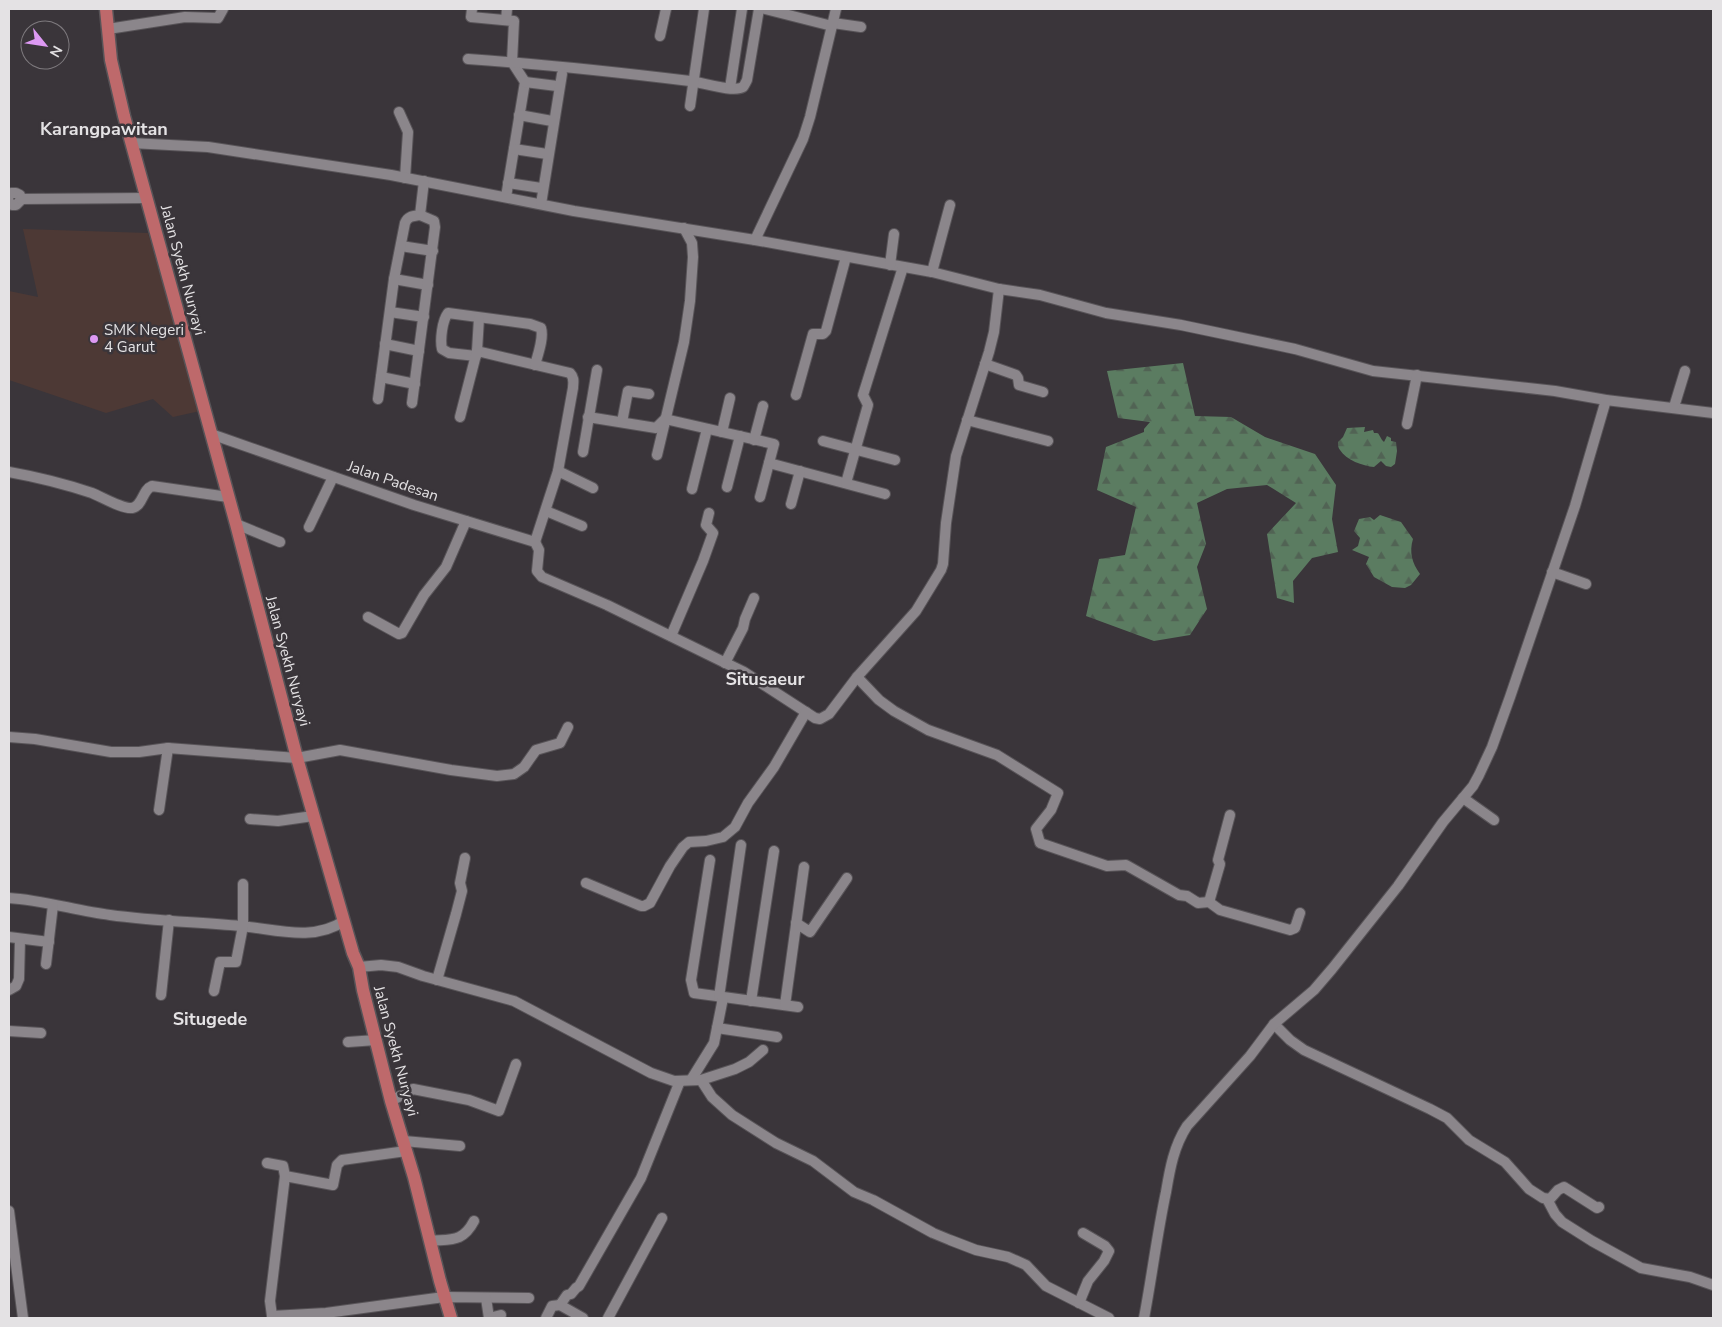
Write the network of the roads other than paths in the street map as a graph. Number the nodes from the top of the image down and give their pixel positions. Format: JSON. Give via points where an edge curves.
{"nodes":[{"id":1,"x":106,"y":9,"type":"edge"},
{"id":2,"x":223,"y":9,"type":"edge"},
{"id":3,"x":472,"y":9,"type":"edge"},
{"id":4,"x":507,"y":9,"type":"edge"},
{"id":5,"x":666,"y":9,"type":"edge"},
{"id":6,"x":704,"y":9,"type":"edge"},
{"id":7,"x":742,"y":9,"type":"edge"},
{"id":8,"x":759,"y":9,"type":"edge"},
{"id":9,"x":765,"y":9,"type":"edge"},
{"id":10,"x":836,"y":9,"type":"edge"},
{"id":11,"x":506,"y":20,"type":"junction"},
{"id":12,"x":832,"y":24,"type":"junction"},
{"id":13,"x":861,"y":27,"type":"dead end"},
{"id":14,"x":108,"y":29,"type":"junction"},
{"id":15,"x":660,"y":36,"type":"dead end"},
{"id":16,"x":468,"y":59,"type":"dead end"},
{"id":17,"x":512,"y":62,"type":"junction"},
{"id":18,"x":562,"y":74,"type":"dead end"},
{"id":19,"x":693,"y":81,"type":"junction"},
{"id":20,"x":524,"y":82,"type":"junction"},
{"id":21,"x":557,"y":86,"type":"dead end"},
{"id":22,"x":730,"y":88,"type":"junction"},
{"id":23,"x":690,"y":106,"type":"dead end"},
{"id":24,"x":399,"y":112,"type":"dead end"},
{"id":25,"x":519,"y":115,"type":"junction"},
{"id":26,"x":552,"y":121,"type":"dead end"},
{"id":27,"x":131,"y":143,"type":"junction"},
{"id":28,"x":514,"y":149,"type":"junction"},
{"id":29,"x":547,"y":154,"type":"dead end"},
{"id":30,"x":405,"y":178,"type":"junction"},
{"id":31,"x":424,"y":181,"type":"junction"},
{"id":32,"x":508,"y":183,"type":"junction"},
{"id":33,"x":541,"y":188,"type":"dead end"},
{"id":34,"x":9,"y":196,"type":"edge"},
{"id":35,"x":506,"y":197,"type":"junction"},
{"id":36,"x":147,"y":198,"type":"junction"},
{"id":37,"x":21,"y":199,"type":"junction"},
{"id":38,"x":9,"y":203,"type":"edge"},
{"id":39,"x":541,"y":204,"type":"junction"},
{"id":40,"x":950,"y":206,"type":"dead end"},
{"id":41,"x":420,"y":215,"type":"junction"},
{"id":42,"x":684,"y":228,"type":"junction"},
{"id":43,"x":894,"y":234,"type":"dead end"},
{"id":44,"x":755,"y":240,"type":"junction"},
{"id":45,"x":400,"y":246,"type":"junction"},
{"id":46,"x":433,"y":251,"type":"junction"},
{"id":47,"x":846,"y":257,"type":"junction"},
{"id":48,"x":890,"y":265,"type":"junction"},
{"id":49,"x":903,"y":267,"type":"junction"},
{"id":50,"x":932,"y":272,"type":"junction"},
{"id":51,"x":394,"y":280,"type":"junction"},
{"id":52,"x":428,"y":285,"type":"junction"},
{"id":53,"x":999,"y":288,"type":"junction"},
{"id":54,"x":390,"y":312,"type":"junction"},
{"id":55,"x":424,"y":317,"type":"junction"},
{"id":56,"x":479,"y":318,"type":"junction"},
{"id":57,"x":385,"y":344,"type":"junction"},
{"id":58,"x":419,"y":351,"type":"junction"},
{"id":59,"x":476,"y":354,"type":"junction"},
{"id":60,"x":985,"y":364,"type":"junction"},
{"id":61,"x":535,"y":365,"type":"junction"},
{"id":62,"x":596,"y":370,"type":"dead end"},
{"id":63,"x":1685,"y":370,"type":"dead end"},
{"id":64,"x":1417,"y":375,"type":"junction"},
{"id":65,"x":381,"y":377,"type":"junction"},
{"id":66,"x":415,"y":384,"type":"junction"},
{"id":67,"x":1043,"y":392,"type":"dead end"},
{"id":68,"x":649,"y":394,"type":"dead end"},
{"id":69,"x":796,"y":395,"type":"dead end"},
{"id":70,"x":730,"y":398,"type":"dead end"},
{"id":71,"x":378,"y":399,"type":"dead end"},
{"id":72,"x":1606,"y":400,"type":"junction"},
{"id":73,"x":412,"y":403,"type":"dead end"},
{"id":74,"x":763,"y":406,"type":"dead end"},
{"id":75,"x":1674,"y":407,"type":"junction"},
{"id":76,"x":1713,"y":413,"type":"edge"},
{"id":77,"x":588,"y":416,"type":"junction"},
{"id":78,"x":460,"y":417,"type":"dead end"},
{"id":79,"x":665,"y":419,"type":"junction"},
{"id":80,"x":967,"y":420,"type":"junction"},
{"id":81,"x":622,"y":422,"type":"junction"},
{"id":82,"x":1407,"y":424,"type":"dead end"},
{"id":83,"x":707,"y":429,"type":"junction"},
{"id":84,"x":722,"y":432,"type":"junction"},
{"id":85,"x":211,"y":434,"type":"junction"},
{"id":86,"x":740,"y":436,"type":"junction"},
{"id":87,"x":754,"y":440,"type":"junction"},
{"id":88,"x":823,"y":441,"type":"dead end"},
{"id":89,"x":1048,"y":441,"type":"dead end"},
{"id":90,"x":855,"y":450,"type":"junction"},
{"id":91,"x":583,"y":452,"type":"dead end"},
{"id":92,"x":657,"y":455,"type":"dead end"},
{"id":93,"x":894,"y":460,"type":"dead end"},
{"id":94,"x":769,"y":463,"type":"junction"},
{"id":95,"x":558,"y":471,"type":"junction"},
{"id":96,"x":800,"y":471,"type":"junction"},
{"id":97,"x":9,"y":472,"type":"edge"},
{"id":98,"x":333,"y":477,"type":"junction"},
{"id":99,"x":846,"y":483,"type":"junction"},
{"id":100,"x":727,"y":487,"type":"dead end"},
{"id":101,"x":593,"y":488,"type":"dead end"},
{"id":102,"x":692,"y":489,"type":"dead end"},
{"id":103,"x":885,"y":494,"type":"dead end"},
{"id":104,"x":228,"y":497,"type":"junction"},
{"id":105,"x":760,"y":497,"type":"dead end"},
{"id":106,"x":791,"y":504,"type":"dead end"},
{"id":107,"x":546,"y":511,"type":"junction"},
{"id":108,"x":709,"y":513,"type":"dead end"},
{"id":109,"x":466,"y":521,"type":"junction"},
{"id":110,"x":236,"y":524,"type":"junction"},
{"id":111,"x":582,"y":526,"type":"dead end"},
{"id":112,"x":309,"y":527,"type":"dead end"},
{"id":113,"x":280,"y":542,"type":"dead end"},
{"id":114,"x":535,"y":542,"type":"junction"},
{"id":115,"x":1552,"y":572,"type":"junction"},
{"id":116,"x":1586,"y":584,"type":"dead end"},
{"id":117,"x":754,"y":598,"type":"dead end"},
{"id":118,"x":368,"y":617,"type":"dead end"},
{"id":119,"x":671,"y":636,"type":"junction"},
{"id":120,"x":725,"y":663,"type":"junction"},
{"id":121,"x":857,"y":678,"type":"junction"},
{"id":122,"x":806,"y":712,"type":"junction"},
{"id":123,"x":568,"y":727,"type":"dead end"},
{"id":124,"x":9,"y":737,"type":"edge"},
{"id":125,"x":168,"y":748,"type":"junction"},
{"id":126,"x":297,"y":758,"type":"junction"},
{"id":127,"x":1463,"y":798,"type":"junction"},
{"id":128,"x":159,"y":810,"type":"dead end"},
{"id":129,"x":1230,"y":815,"type":"dead end"},
{"id":130,"x":313,"y":816,"type":"junction"},
{"id":131,"x":250,"y":819,"type":"dead end"},
{"id":132,"x":1494,"y":820,"type":"dead end"},
{"id":133,"x":741,"y":845,"type":"dead end"},
{"id":134,"x":774,"y":851,"type":"dead end"},
{"id":135,"x":465,"y":858,"type":"dead end"},
{"id":136,"x":710,"y":860,"type":"dead end"},
{"id":137,"x":804,"y":867,"type":"dead end"},
{"id":138,"x":847,"y":878,"type":"dead end"},
{"id":139,"x":586,"y":883,"type":"dead end"},
{"id":140,"x":244,"y":884,"type":"dead end"},
{"id":141,"x":9,"y":898,"type":"edge"},
{"id":142,"x":1209,"y":902,"type":"junction"},
{"id":143,"x":53,"y":905,"type":"junction"},
{"id":144,"x":1300,"y":913,"type":"dead end"},
{"id":145,"x":169,"y":920,"type":"junction"},
{"id":146,"x":344,"y":921,"type":"junction"},
{"id":147,"x":796,"y":924,"type":"junction"},
{"id":148,"x":243,"y":926,"type":"junction"},
{"id":149,"x":9,"y":937,"type":"edge"},
{"id":150,"x":20,"y":939,"type":"junction"},
{"id":151,"x":49,"y":942,"type":"junction"},
{"id":152,"x":46,"y":964,"type":"dead end"},
{"id":153,"x":359,"y":967,"type":"junction"},
{"id":154,"x":437,"y":980,"type":"junction"},
{"id":155,"x":9,"y":990,"type":"edge"},
{"id":156,"x":214,"y":991,"type":"dead end"},
{"id":157,"x":161,"y":995,"type":"dead end"},
{"id":158,"x":721,"y":997,"type":"junction"},
{"id":159,"x":751,"y":1001,"type":"junction"},
{"id":160,"x":785,"y":1005,"type":"junction"},
{"id":161,"x":798,"y":1007,"type":"dead end"},
{"id":162,"x":1274,"y":1024,"type":"junction"},
{"id":163,"x":717,"y":1028,"type":"junction"},
{"id":164,"x":9,"y":1031,"type":"edge"},
{"id":165,"x":42,"y":1033,"type":"dead end"},
{"id":166,"x":776,"y":1036,"type":"dead end"},
{"id":167,"x":376,"y":1040,"type":"junction"},
{"id":168,"x":348,"y":1042,"type":"dead end"},
{"id":169,"x":763,"y":1050,"type":"dead end"},
{"id":170,"x":516,"y":1064,"type":"dead end"},
{"id":171,"x":691,"y":1080,"type":"junction"},
{"id":172,"x":391,"y":1102,"type":"junction"},
{"id":173,"x":405,"y":1146,"type":"junction"},
{"id":174,"x":460,"y":1146,"type":"dead end"},
{"id":175,"x":267,"y":1163,"type":"dead end"},
{"id":176,"x":285,"y":1176,"type":"junction"},
{"id":177,"x":1548,"y":1199,"type":"junction"},
{"id":178,"x":1599,"y":1207,"type":"dead end"},
{"id":179,"x":9,"y":1211,"type":"edge"},
{"id":180,"x":662,"y":1218,"type":"dead end"},
{"id":181,"x":474,"y":1221,"type":"dead end"},
{"id":182,"x":1083,"y":1233,"type":"dead end"},
{"id":183,"x":431,"y":1241,"type":"junction"},
{"id":184,"x":1713,"y":1285,"type":"edge"},
{"id":185,"x":444,"y":1297,"type":"junction"},
{"id":186,"x":486,"y":1298,"type":"junction"},
{"id":187,"x":529,"y":1298,"type":"dead end"},
{"id":188,"x":1079,"y":1303,"type":"junction"},
{"id":189,"x":560,"y":1305,"type":"junction"},
{"id":190,"x":501,"y":1315,"type":"dead end"},
{"id":191,"x":272,"y":1317,"type":"edge"},
{"id":192,"x":23,"y":1318,"type":"edge"},
{"id":193,"x":451,"y":1318,"type":"edge"},
{"id":194,"x":489,"y":1318,"type":"edge"},
{"id":195,"x":546,"y":1318,"type":"edge"},
{"id":196,"x":583,"y":1318,"type":"edge"},
{"id":197,"x":608,"y":1318,"type":"edge"},
{"id":198,"x":1109,"y":1318,"type":"edge"},
{"id":199,"x":1144,"y":1318,"type":"edge"}],
"edges":[{"from":1,"to":14,"type":"main road","name":"Jalan Syekh Nuryayi"},
{"from":2,"to":14,"type":"street","via":[[218,18],[186,17]]},
{"from":3,"to":11,"type":"street","via":[[471,17]]},
{"from":4,"to":11,"type":"street"},
{"from":5,"to":15,"type":"street"},
{"from":6,"to":19,"type":"street"},
{"from":7,"to":22,"type":"street"},
{"from":8,"to":22,"type":"street","via":[[748,76],[742,87]]},
{"from":9,"to":12,"type":"street"},
{"from":10,"to":12,"type":"street"},
{"from":11,"to":17,"type":"street","via":[[514,21]]},
{"from":12,"to":13,"type":"street"},
{"from":12,"to":44,"type":"street","via":[[803,139]]},
{"from":14,"to":27,"type":"main road","name":"Jalan Syekh Nuryayi","via":[[115,80]]},
{"from":16,"to":17,"type":"street"},
{"from":17,"to":19,"type":"street"},
{"from":17,"to":20,"type":"street"},
{"from":18,"to":39,"type":"street"},
{"from":19,"to":22,"type":"street"},
{"from":19,"to":23,"type":"street"},
{"from":20,"to":21,"type":"street"},
{"from":20,"to":25,"type":"street"},
{"from":24,"to":30,"type":"street","via":[[408,132]]},
{"from":25,"to":26,"type":"street"},
{"from":25,"to":28,"type":"street"},
{"from":27,"to":30,"type":"street","via":[[208,147]]},
{"from":27,"to":36,"type":"main road","name":"Jalan Syekh Nuryayi"},
{"from":28,"to":29,"type":"street"},
{"from":28,"to":32,"type":"street"},
{"from":30,"to":31,"type":"street"},
{"from":31,"to":35,"type":"street"},
{"from":31,"to":41,"type":"street"},
{"from":32,"to":33,"type":"street"},
{"from":32,"to":35,"type":"street"},
{"from":34,"to":37,"type":"street","via":[[16,192]]},
{"from":35,"to":39,"type":"street"},
{"from":36,"to":37,"type":"street"},
{"from":36,"to":85,"type":"main road","name":"Jalan Syekh Nuryayi"},
{"from":37,"to":38,"type":"street","via":[[16,206]]},
{"from":39,"to":42,"type":"street"},
{"from":40,"to":50,"type":"street"},
{"from":41,"to":45,"type":"street","via":[[406,219]]},
{"from":41,"to":46,"type":"street","via":[[434,221]]},
{"from":42,"to":44,"type":"street"},
{"from":42,"to":79,"type":"street","via":[[692,243],[690,301],[684,342]]},
{"from":43,"to":48,"type":"street"},
{"from":44,"to":47,"type":"street"},
{"from":45,"to":46,"type":"street"},
{"from":45,"to":51,"type":"street"},
{"from":46,"to":52,"type":"street"},
{"from":47,"to":48,"type":"street"},
{"from":47,"to":69,"type":"street","via":[[826,332],[813,334]]},
{"from":48,"to":49,"type":"street"},
{"from":49,"to":50,"type":"street"},
{"from":49,"to":90,"type":"street","via":[[863,395],[868,405]]},
{"from":50,"to":53,"type":"street"},
{"from":51,"to":52,"type":"street"},
{"from":51,"to":54,"type":"street"},
{"from":52,"to":55,"type":"street"},
{"from":53,"to":60,"type":"street","via":[[994,332]]},
{"from":53,"to":64,"type":"street","via":[[1106,313],[1237,337],[1361,368]]},
{"from":54,"to":55,"type":"street"},
{"from":54,"to":57,"type":"street"},
{"from":55,"to":58,"type":"street"},
{"from":56,"to":59,"type":"street"},
{"from":56,"to":59,"type":"street","via":[[448,313],[441,348],[449,353]]},
{"from":56,"to":61,"type":"street","via":[[541,328]]},
{"from":57,"to":58,"type":"street"},
{"from":57,"to":65,"type":"street"},
{"from":58,"to":66,"type":"street"},
{"from":59,"to":61,"type":"street"},
{"from":59,"to":78,"type":"street"},
{"from":60,"to":67,"type":"street","via":[[1016,375],[1019,386]]},
{"from":60,"to":80,"type":"street"},
{"from":61,"to":95,"type":"street","via":[[570,373],[574,380]]},
{"from":62,"to":77,"type":"street"},
{"from":63,"to":75,"type":"street"},
{"from":64,"to":72,"type":"street"},
{"from":64,"to":82,"type":"street"},
{"from":65,"to":66,"type":"street"},
{"from":65,"to":71,"type":"street"},
{"from":66,"to":73,"type":"street"},
{"from":68,"to":81,"type":"street","via":[[628,391]]},
{"from":70,"to":84,"type":"street"},
{"from":72,"to":75,"type":"street"},
{"from":72,"to":115,"type":"street"},
{"from":74,"to":87,"type":"street"},
{"from":75,"to":76,"type":"street"},
{"from":77,"to":81,"type":"street"},
{"from":77,"to":91,"type":"street"},
{"from":79,"to":81,"type":"street","via":[[656,428]]},
{"from":79,"to":83,"type":"street"},
{"from":79,"to":92,"type":"street"},
{"from":80,"to":89,"type":"street"},
{"from":80,"to":121,"type":"street","via":[[956,456],[943,564],[938,577],[916,610]]},
{"from":83,"to":84,"type":"street"},
{"from":83,"to":102,"type":"street"},
{"from":84,"to":86,"type":"street"},
{"from":85,"to":98,"type":"street","name":"Jalan Padesan"},
{"from":85,"to":104,"type":"main road","name":"Jalan Syekh Nuryayi"},
{"from":86,"to":87,"type":"street"},
{"from":86,"to":100,"type":"street"},
{"from":87,"to":94,"type":"street","via":[[774,444]]},
{"from":88,"to":90,"type":"street"},
{"from":90,"to":93,"type":"street"},
{"from":90,"to":99,"type":"street"},
{"from":94,"to":96,"type":"street"},
{"from":94,"to":105,"type":"street"},
{"from":95,"to":101,"type":"street"},
{"from":95,"to":107,"type":"street"},
{"from":96,"to":99,"type":"street"},
{"from":96,"to":106,"type":"street"},
{"from":97,"to":104,"type":"street","via":[[39,478],[132,508],[152,486]]},
{"from":98,"to":109,"type":"street","name":"Jalan Padesan"},
{"from":98,"to":112,"type":"street"},
{"from":99,"to":103,"type":"street"},
{"from":104,"to":110,"type":"main road","name":"Jalan Syekh Nuryayi"},
{"from":107,"to":111,"type":"street"},
{"from":107,"to":114,"type":"street"},
{"from":108,"to":119,"type":"street","via":[[706,525],[713,533]]},
{"from":109,"to":114,"type":"street","name":"Jalan Padesan"},
{"from":109,"to":118,"type":"street","via":[[446,567],[424,595],[402,634]]},
{"from":110,"to":113,"type":"street"},
{"from":110,"to":126,"type":"main road","name":"Jalan Syekh Nuryayi"},
{"from":114,"to":119,"type":"street","via":[[539,550],[539,575]]},
{"from":115,"to":116,"type":"street"},
{"from":115,"to":127,"type":"street","via":[[1492,747]]},
{"from":117,"to":120,"type":"street"},
{"from":119,"to":120,"type":"street"},
{"from":120,"to":122,"type":"street"},
{"from":121,"to":122,"type":"street","via":[[826,717],[820,720]]},
{"from":121,"to":142,"type":"street","via":[[894,711],[928,730],[997,754],[1058,793],[1051,810],[1036,829],[1039,842],[1108,866],[1126,865],[1179,895],[1198,903]]},
{"from":122,"to":139,"type":"street","via":[[735,827],[724,837],[692,841],[683,847],[650,903],[641,906]]},
{"from":123,"to":126,"type":"street","via":[[560,743],[536,750],[524,767],[514,774],[497,776],[345,751]]},
{"from":124,"to":125,"type":"street","via":[[111,752]]},
{"from":125,"to":126,"type":"street"},
{"from":125,"to":128,"type":"street"},
{"from":126,"to":130,"type":"main road","name":"Jalan Syekh Nuryayi"},
{"from":127,"to":132,"type":"street"},
{"from":127,"to":162,"type":"street","via":[[1332,969],[1314,990]]},
{"from":129,"to":142,"type":"street"},
{"from":130,"to":131,"type":"street","via":[[278,821]]},
{"from":130,"to":146,"type":"main road","name":"Jalan Syekh Nuryayi"},
{"from":133,"to":158,"type":"street"},
{"from":134,"to":159,"type":"street"},
{"from":135,"to":154,"type":"street","via":[[460,883],[462,891]]},
{"from":136,"to":158,"type":"street","via":[[691,980],[694,993]]},
{"from":137,"to":147,"type":"street"},
{"from":138,"to":147,"type":"street","via":[[810,932]]},
{"from":140,"to":148,"type":"street"},
{"from":141,"to":143,"type":"street"},
{"from":142,"to":144,"type":"street","via":[[1220,910],[1290,930]]},
{"from":143,"to":145,"type":"street"},
{"from":143,"to":151,"type":"street"},
{"from":145,"to":148,"type":"street"},
{"from":145,"to":157,"type":"street"},
{"from":146,"to":148,"type":"street","via":[[335,928],[315,933]]},
{"from":146,"to":153,"type":"main road","name":"Jalan Syekh Nuryayi"},
{"from":147,"to":160,"type":"street"},
{"from":148,"to":156,"type":"street","via":[[236,962],[220,962]]},
{"from":149,"to":150,"type":"street"},
{"from":150,"to":151,"type":"street"},
{"from":150,"to":155,"type":"street","via":[[19,979]]},
{"from":151,"to":152,"type":"street"},
{"from":153,"to":154,"type":"street","via":[[389,965]]},
{"from":153,"to":167,"type":"main road","name":"Jalan Syekh Nuryayi"},
{"from":154,"to":171,"type":"street","via":[[514,1001],[651,1073],[674,1081]]},
{"from":158,"to":159,"type":"street"},
{"from":158,"to":163,"type":"street"},
{"from":159,"to":160,"type":"street"},
{"from":160,"to":161,"type":"street"},
{"from":162,"to":177,"type":"street","via":[[1304,1050],[1447,1118],[1469,1140],[1505,1162],[1529,1189]]},
{"from":162,"to":199,"type":"street","via":[[1179,1138],[1158,1229]]},
{"from":163,"to":166,"type":"street"},
{"from":163,"to":171,"type":"street","via":[[714,1043]]},
{"from":164,"to":165,"type":"street"},
{"from":167,"to":168,"type":"street"},
{"from":167,"to":172,"type":"main road","name":"Jalan Syekh Nuryayi"},
{"from":169,"to":171,"type":"street","via":[[735,1069]]},
{"from":170,"to":172,"type":"street","via":[[499,1111],[469,1100],[413,1089]]},
{"from":171,"to":188,"type":"street","via":[[732,1115],[812,1161],[854,1192],[950,1240],[1021,1262],[1031,1268],[1042,1284]]},
{"from":171,"to":189,"type":"street","via":[[580,1286]]},
{"from":172,"to":173,"type":"main road","name":"Jalan Syekh Nuryayi"},
{"from":173,"to":174,"type":"street"},
{"from":173,"to":176,"type":"street","via":[[342,1160],[333,1185]]},
{"from":173,"to":183,"type":"main road","name":"Jalan Syekh Nuryayi"},
{"from":175,"to":176,"type":"street","via":[[282,1166]]},
{"from":176,"to":191,"type":"street","via":[[270,1300]]},
{"from":177,"to":178,"type":"street","via":[[1564,1187]]},
{"from":177,"to":184,"type":"street","via":[[1562,1222],[1640,1268],[1690,1277]]},
{"from":179,"to":192,"type":"street"},
{"from":180,"to":197,"type":"street"},
{"from":181,"to":183,"type":"street","via":[[463,1236]]},
{"from":182,"to":188,"type":"street","via":[[1109,1251],[1088,1281]]},
{"from":183,"to":185,"type":"main road","name":"Jalan Syekh Nuryayi"},
{"from":185,"to":186,"type":"street"},
{"from":185,"to":191,"type":"street"},
{"from":185,"to":193,"type":"main road","name":"Jalan Syekh Nuryayi"},
{"from":186,"to":187,"type":"street"},
{"from":186,"to":194,"type":"street"},
{"from":188,"to":198,"type":"street"},
{"from":189,"to":195,"type":"street","via":[[552,1306]]},
{"from":189,"to":196,"type":"street"},
{"from":190,"to":194,"type":"street"}]}
